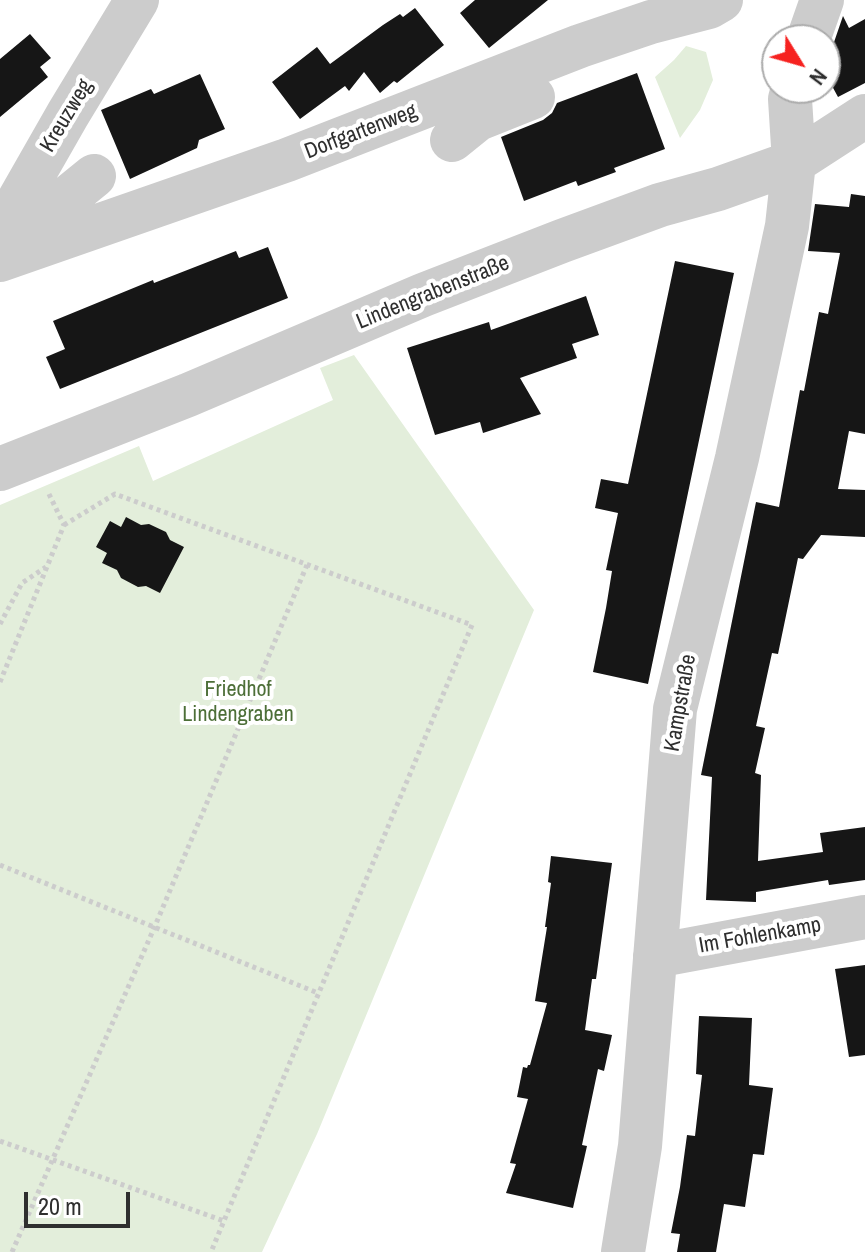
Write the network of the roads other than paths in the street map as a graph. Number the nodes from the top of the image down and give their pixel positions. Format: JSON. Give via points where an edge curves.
{"nodes":[{"id":1,"x":137,"y":0,"type":"edge"},
{"id":2,"x":822,"y":0,"type":"edge"},
{"id":3,"x":704,"y":6,"type":"edge"},
{"id":4,"x":814,"y":24,"type":"edge"},
{"id":5,"x":790,"y":104,"type":"edge"},
{"id":6,"x":865,"y":116,"type":"edge"},
{"id":7,"x":452,"y":140,"type":"dead end"},
{"id":8,"x":794,"y":162,"type":"junction"},
{"id":9,"x":94,"y":176,"type":"dead end"},
{"id":10,"x":0,"y":235,"type":"edge"},
{"id":11,"x":0,"y":260,"type":"edge"},
{"id":12,"x":15,"y":464,"type":"edge"},
{"id":13,"x":865,"y":917,"type":"edge"},
{"id":14,"x":655,"y":956,"type":"junction"},
{"id":15,"x":623,"y":1252,"type":"edge"}],
"edges":[{"from":1,"to":10,"type":"street","name":"Kreuzweg"},
{"from":2,"to":4,"type":"street"},
{"from":3,"to":7,"type":"street","via":[[617,62],[478,119]]},
{"from":3,"to":11,"type":"street","name":"Dorfgartenweg","via":[[580,46],[287,160]]},
{"from":5,"to":8,"type":"street","name":"Kampstraße"},
{"from":6,"to":8,"type":"street","name":"Lindengrabenstraße"},
{"from":8,"to":12,"type":"street","name":"Lindengrabenstraße","via":[[562,241]]},
{"from":8,"to":14,"type":"street","name":"Kampstraße","via":[[787,226],[737,458],[675,709]]},
{"from":9,"to":10,"type":"street","via":[[30,228]]},
{"from":13,"to":14,"type":"street","name":"Im Fohlenkamp"},
{"from":14,"to":15,"type":"street","name":"Kampstraße","via":[[640,1146]]}]}
